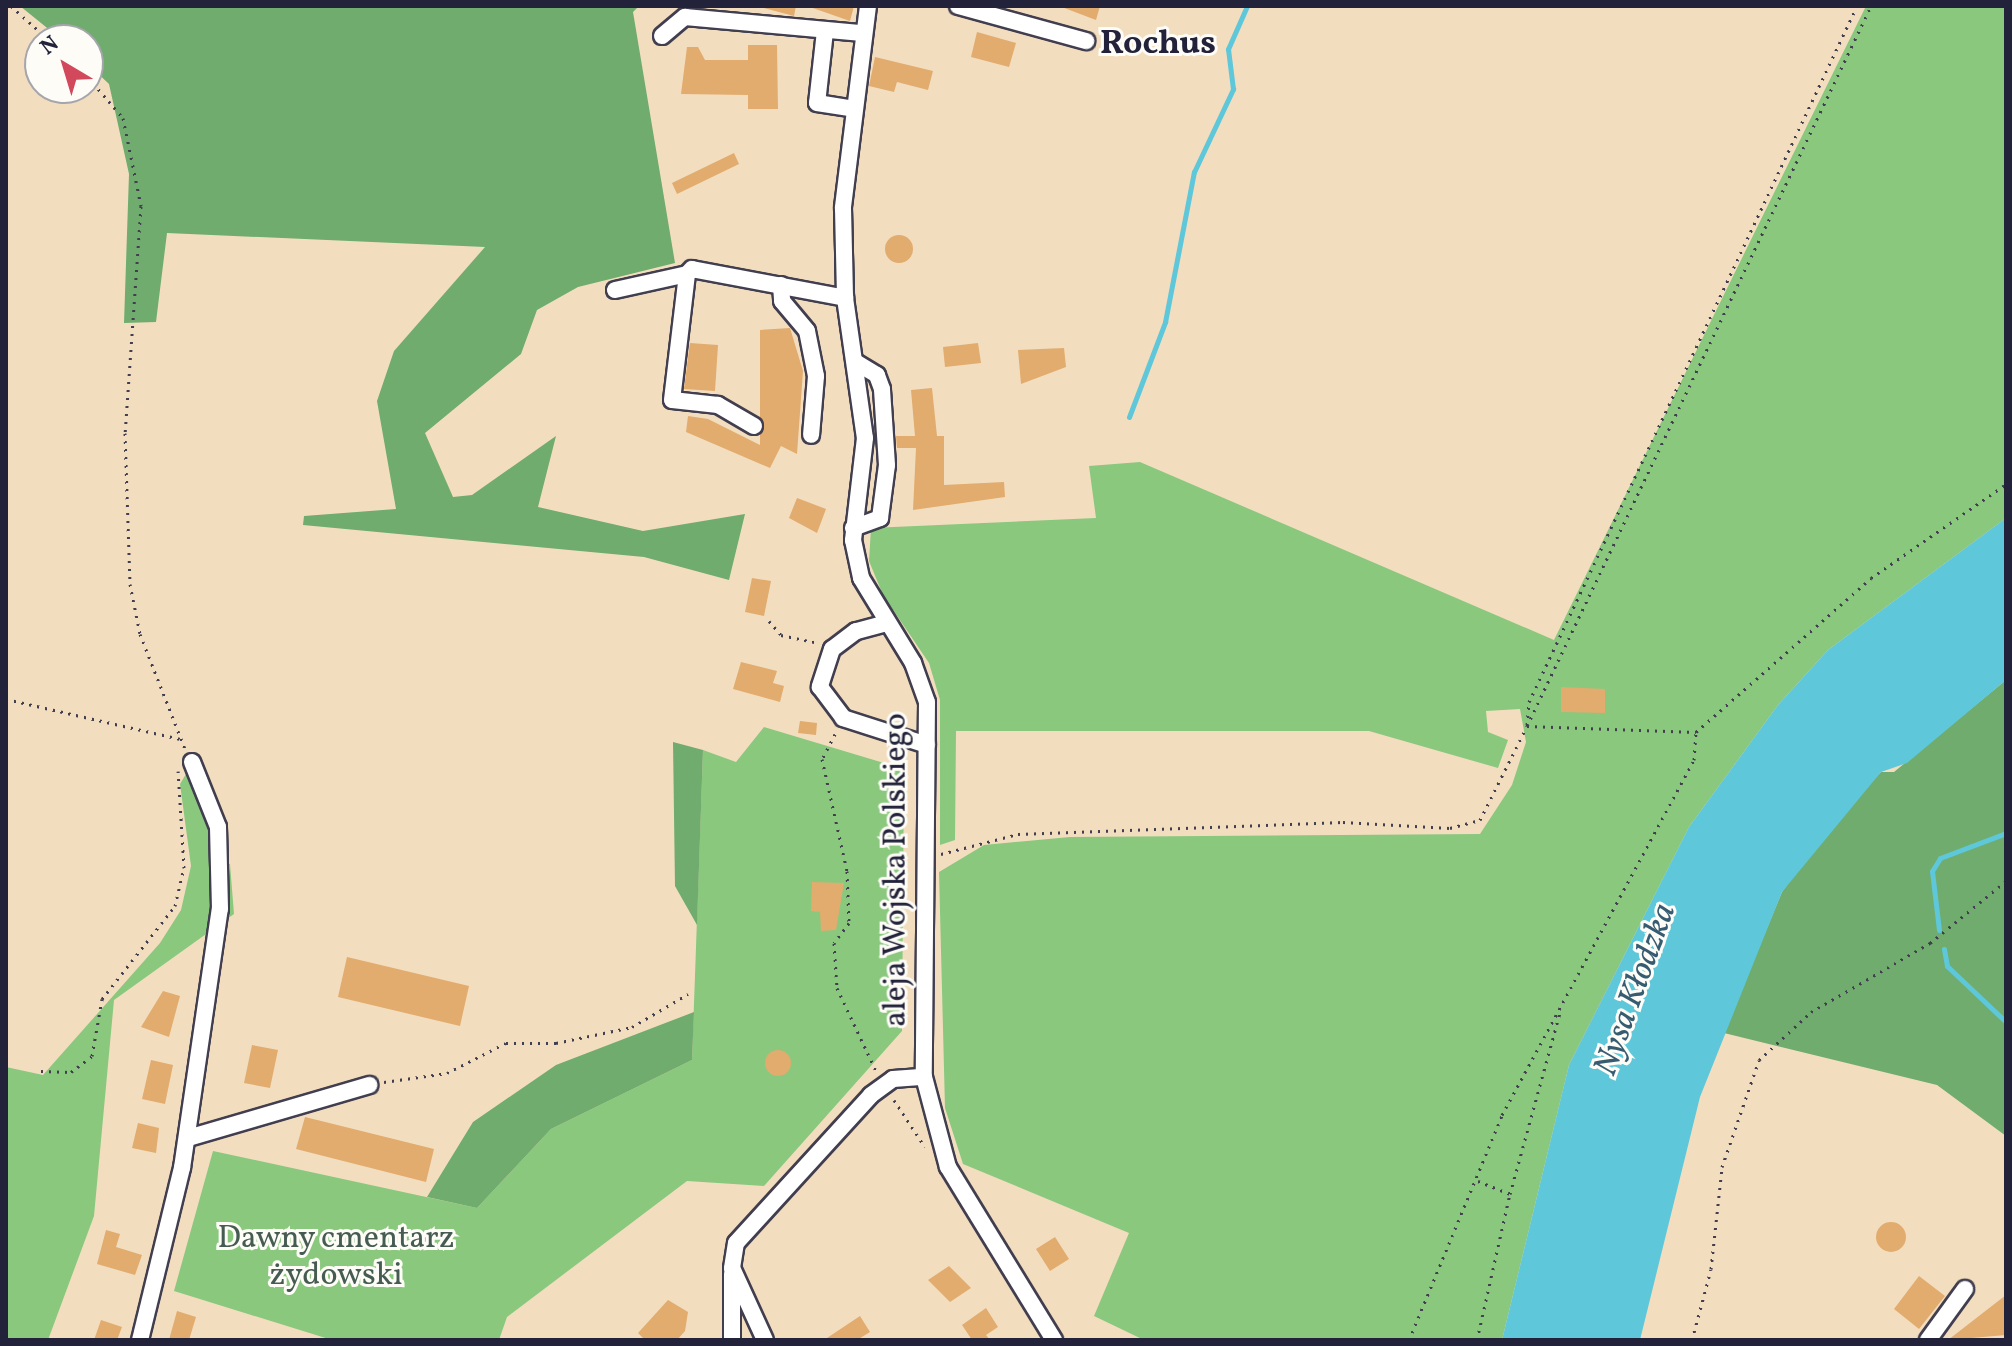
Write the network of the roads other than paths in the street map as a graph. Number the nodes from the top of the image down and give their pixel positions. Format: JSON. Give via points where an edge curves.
{"nodes":[{"id":1,"x":868,"y":6,"type":"edge"},
{"id":2,"x":958,"y":6,"type":"edge"},
{"id":3,"x":825,"y":31,"type":"junction"},
{"id":4,"x":862,"y":33,"type":"junction"},
{"id":5,"x":662,"y":36,"type":"dead end"},
{"id":6,"x":1086,"y":41,"type":"dead end"},
{"id":7,"x":850,"y":108,"type":"junction"},
{"id":8,"x":687,"y":274,"type":"junction"},
{"id":9,"x":781,"y":285,"type":"junction"},
{"id":10,"x":615,"y":290,"type":"dead end"},
{"id":11,"x":845,"y":298,"type":"junction"},
{"id":12,"x":855,"y":362,"type":"junction"},
{"id":13,"x":754,"y":426,"type":"dead end"},
{"id":14,"x":811,"y":435,"type":"dead end"},
{"id":15,"x":853,"y":528,"type":"junction"},
{"id":16,"x":883,"y":624,"type":"junction"},
{"id":17,"x":927,"y":745,"type":"junction"},
{"id":18,"x":192,"y":762,"type":"road end"},
{"id":19,"x":924,"y":1077,"type":"junction"},
{"id":20,"x":369,"y":1085,"type":"road end"},
{"id":21,"x":188,"y":1138,"type":"junction"},
{"id":22,"x":732,"y":1268,"type":"junction"},
{"id":23,"x":1965,"y":1289,"type":"dead end"},
{"id":24,"x":140,"y":1340,"type":"edge"},
{"id":25,"x":732,"y":1340,"type":"edge"},
{"id":26,"x":765,"y":1340,"type":"edge"},
{"id":27,"x":1054,"y":1340,"type":"edge"},
{"id":28,"x":1928,"y":1340,"type":"edge"}],
"edges":[{"from":1,"to":4,"type":"street","name":"aleja Wojska Polskiego"},
{"from":2,"to":6,"type":"street"},
{"from":3,"to":4,"type":"street"},
{"from":3,"to":5,"type":"street","via":[[685,17]]},
{"from":3,"to":7,"type":"street","via":[[817,103]]},
{"from":4,"to":7,"type":"street","name":"aleja Wojska Polskiego"},
{"from":7,"to":11,"type":"street","name":"aleja Wojska Polskiego"},
{"from":8,"to":9,"type":"street","via":[[692,269]]},
{"from":8,"to":10,"type":"street"},
{"from":8,"to":13,"type":"street","via":[[672,400],[718,405]]},
{"from":9,"to":11,"type":"street"},
{"from":9,"to":14,"type":"street","via":[[782,301],[807,331],[816,376]]},
{"from":11,"to":12,"type":"street","name":"aleja Wojska Polskiego"},
{"from":12,"to":15,"type":"street","name":"aleja Wojska Polskiego","via":[[865,438]]},
{"from":12,"to":15,"type":"street","via":[[877,375],[882,389],[887,465],[880,518]]},
{"from":15,"to":16,"type":"street","name":"aleja Wojska Polskiego","via":[[861,578]]},
{"from":16,"to":17,"type":"street","name":"aleja Wojska Polskiego","via":[[920,678]]},
{"from":16,"to":17,"type":"street","via":[[856,631],[823,662],[820,687],[843,718]]},
{"from":17,"to":19,"type":"street","name":"aleja Wojska Polskiego"},
{"from":18,"to":21,"type":"street","via":[[218,827],[220,909]]},
{"from":19,"to":22,"type":"street","via":[[884,1084],[749,1226]]},
{"from":19,"to":27,"type":"street","name":"aleja Wojska Polskiego","via":[[948,1167]]},
{"from":20,"to":21,"type":"street"},
{"from":21,"to":24,"type":"street"},
{"from":22,"to":25,"type":"street"},
{"from":22,"to":26,"type":"street"},
{"from":23,"to":28,"type":"street"}]}
